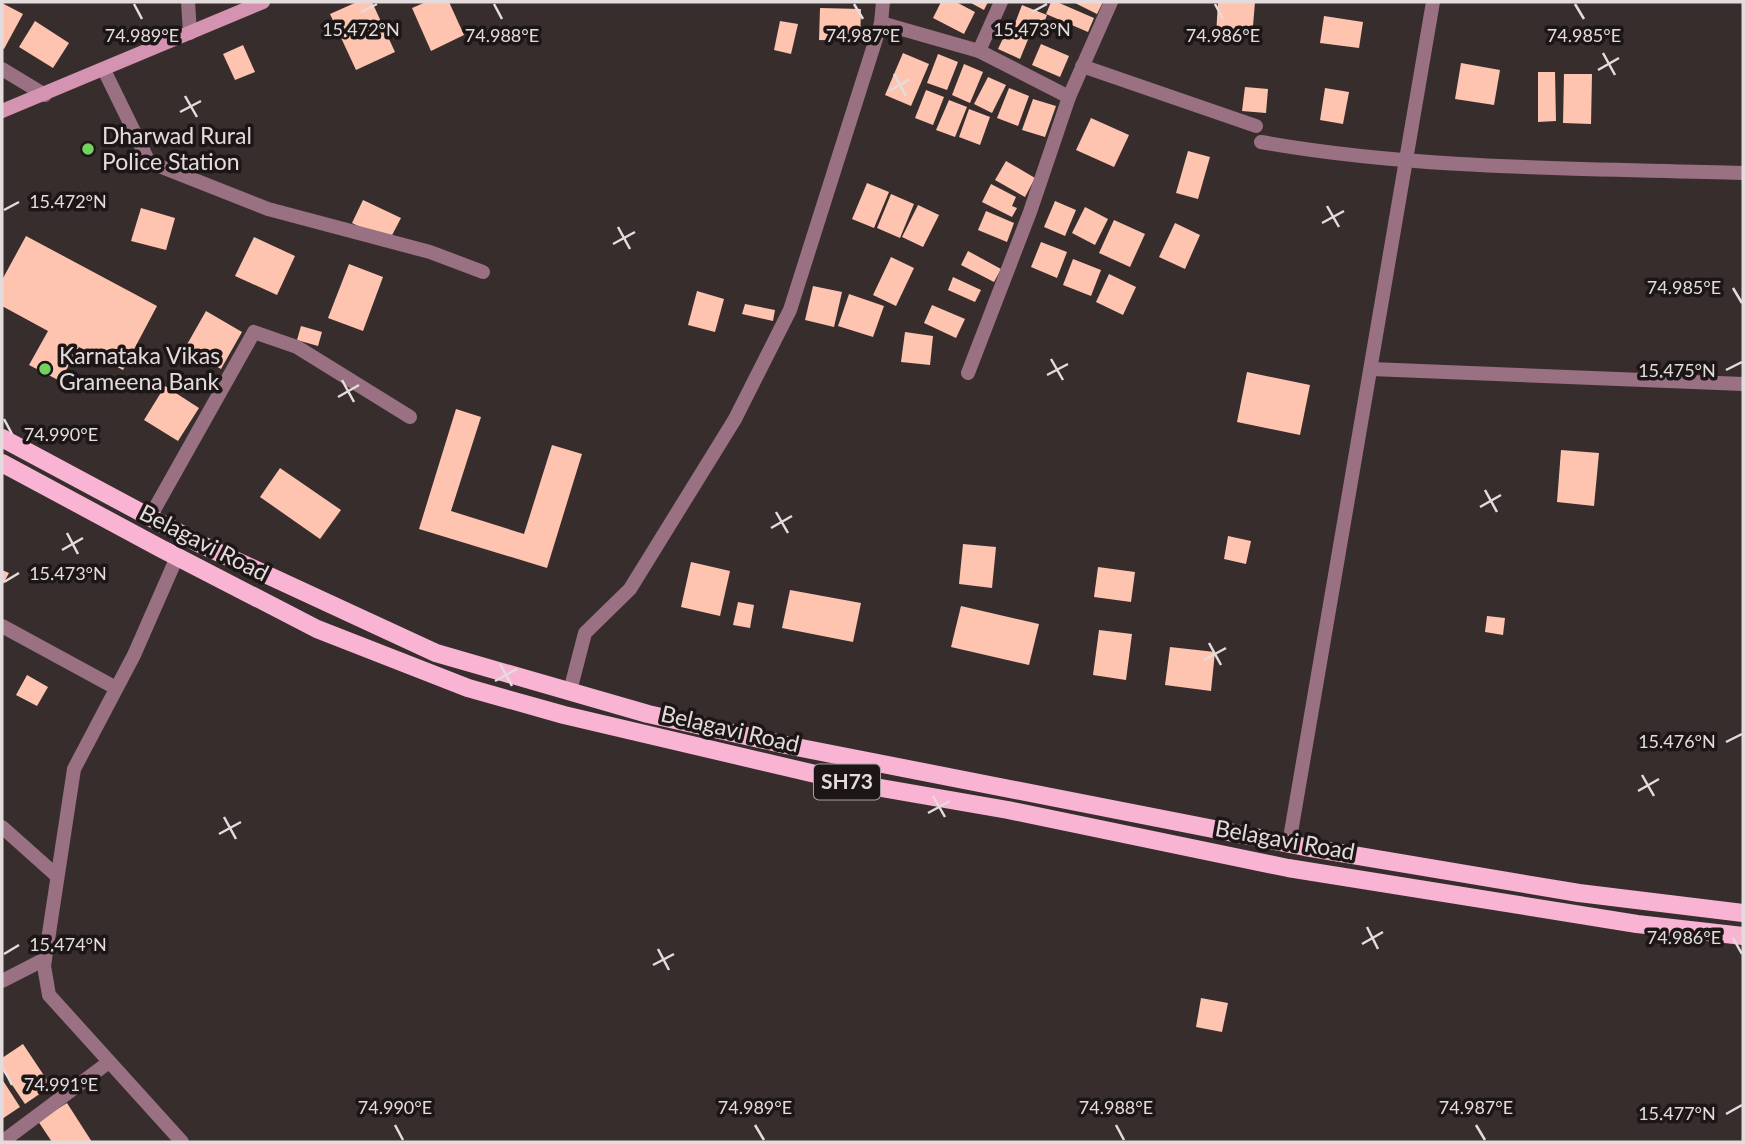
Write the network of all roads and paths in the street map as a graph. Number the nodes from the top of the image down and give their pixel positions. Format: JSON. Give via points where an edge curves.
{"nodes":[{"id":1,"x":188,"y":2,"type":"edge"},
{"id":2,"x":263,"y":2,"type":"edge"},
{"id":3,"x":883,"y":2,"type":"edge"},
{"id":4,"x":1001,"y":2,"type":"edge"},
{"id":5,"x":1111,"y":2,"type":"edge"},
{"id":6,"x":1433,"y":2,"type":"edge"},
{"id":7,"x":881,"y":23,"type":"junction"},
{"id":8,"x":190,"y":33,"type":"junction"},
{"id":9,"x":979,"y":51,"type":"junction"},
{"id":10,"x":1083,"y":66,"type":"junction"},
{"id":11,"x":2,"y":69,"type":"edge"},
{"id":12,"x":104,"y":70,"type":"junction"},
{"id":13,"x":45,"y":95,"type":"junction"},
{"id":14,"x":1069,"y":97,"type":"junction"},
{"id":15,"x":2,"y":111,"type":"edge"},
{"id":16,"x":1256,"y":127,"type":"dead end"},
{"id":17,"x":1261,"y":142,"type":"dead end"},
{"id":18,"x":1406,"y":162,"type":"junction"},
{"id":19,"x":1743,"y":173,"type":"edge"},
{"id":20,"x":483,"y":272,"type":"dead end"},
{"id":21,"x":1371,"y":369,"type":"junction"},
{"id":22,"x":968,"y":373,"type":"dead end"},
{"id":23,"x":1743,"y":384,"type":"edge"},
{"id":24,"x":410,"y":417,"type":"dead end"},
{"id":25,"x":2,"y":438,"type":"edge"},
{"id":26,"x":2,"y":463,"type":"edge"},
{"id":27,"x":150,"y":517,"type":"junction"},
{"id":28,"x":177,"y":557,"type":"junction"},
{"id":29,"x":2,"y":626,"type":"edge"},
{"id":30,"x":116,"y":688,"type":"junction"},
{"id":31,"x":570,"y":691,"type":"junction"},
{"id":32,"x":2,"y":827,"type":"edge"},
{"id":33,"x":1290,"y":844,"type":"junction"},
{"id":34,"x":57,"y":876,"type":"junction"},
{"id":35,"x":1743,"y":913,"type":"edge"},
{"id":36,"x":1743,"y":936,"type":"edge"},
{"id":37,"x":45,"y":959,"type":"junction"},
{"id":38,"x":2,"y":981,"type":"edge"},
{"id":39,"x":109,"y":1062,"type":"junction"},
{"id":40,"x":2,"y":1142,"type":"edge"},
{"id":41,"x":182,"y":1142,"type":"edge"}],
"edges":[{"from":1,"to":8,"type":"street"},
{"from":2,"to":8,"type":"main road"},
{"from":3,"to":7,"type":"street"},
{"from":4,"to":9,"type":"street"},
{"from":5,"to":10,"type":"street"},
{"from":6,"to":18,"type":"street"},
{"from":7,"to":9,"type":"street"},
{"from":7,"to":31,"type":"street","via":[[790,310],[735,419],[630,589],[585,633]]},
{"from":8,"to":12,"type":"main road"},
{"from":9,"to":14,"type":"street"},
{"from":10,"to":14,"type":"street"},
{"from":10,"to":16,"type":"street"},
{"from":11,"to":13,"type":"street"},
{"from":12,"to":13,"type":"main road"},
{"from":12,"to":20,"type":"street","via":[[149,162],[268,209],[430,252]]},
{"from":13,"to":15,"type":"main road"},
{"from":14,"to":22,"type":"street"},
{"from":17,"to":18,"type":"street"},
{"from":18,"to":19,"type":"street"},
{"from":18,"to":21,"type":"street"},
{"from":21,"to":23,"type":"street"},
{"from":21,"to":33,"type":"street"},
{"from":24,"to":27,"type":"street","via":[[297,347],[254,332]]},
{"from":25,"to":27,"type":"main road"},
{"from":26,"to":28,"type":"main road","name":"Belagavi Road","number":"SH73"},
{"from":27,"to":31,"type":"main road","via":[[436,653]]},
{"from":28,"to":30,"type":"street"},
{"from":28,"to":36,"type":"main road","name":"Belagavi Road","number":"SH73","via":[[317,629],[468,688],[564,715],[858,784],[1288,867],[1637,924]]},
{"from":29,"to":30,"type":"street"},
{"from":30,"to":34,"type":"street","via":[[74,769]]},
{"from":31,"to":33,"type":"main road","via":[[786,745]]},
{"from":32,"to":34,"type":"street"},
{"from":33,"to":35,"type":"main road","via":[[1578,893]]},
{"from":34,"to":37,"type":"street"},
{"from":37,"to":38,"type":"street"},
{"from":37,"to":39,"type":"street","via":[[48,995]]},
{"from":39,"to":40,"type":"street"},
{"from":39,"to":41,"type":"street"}]}
